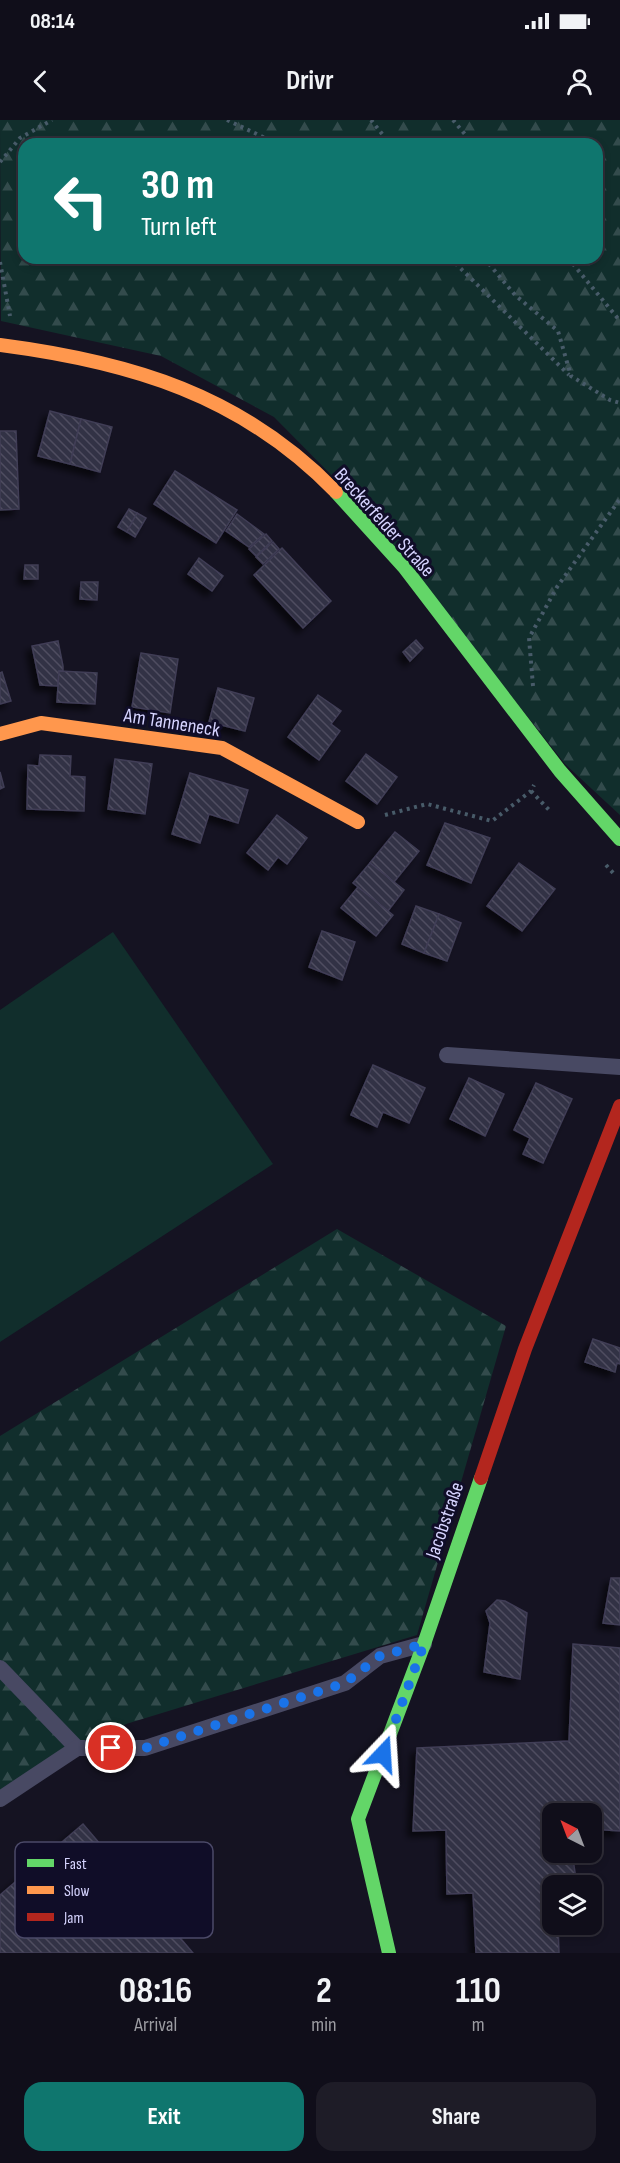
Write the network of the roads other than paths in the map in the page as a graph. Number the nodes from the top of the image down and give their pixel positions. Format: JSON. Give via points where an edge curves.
{"nodes":[{"id":1,"x":0,"y":345,"type":"edge"},
{"id":2,"x":0,"y":734,"type":"edge"},
{"id":3,"x":358,"y":822,"type":"road end"},
{"id":4,"x":620,"y":839,"type":"edge"},
{"id":5,"x":447,"y":1055,"type":"dead end"},
{"id":6,"x":620,"y":1067,"type":"edge"},
{"id":7,"x":620,"y":1106,"type":"edge"},
{"id":8,"x":424,"y":1644,"type":"junction"},
{"id":9,"x":0,"y":1668,"type":"edge"},
{"id":10,"x":77,"y":1748,"type":"junction"},
{"id":11,"x":0,"y":1799,"type":"edge"},
{"id":12,"x":389,"y":1953,"type":"edge"}],
"edges":[{"from":1,"to":4,"type":"street","name":"Breckerfelder Straße","via":[[129,369],[162,379],[227,407],[264,432],[353,509],[383,543],[550,760]]},
{"from":2,"to":3,"type":"street","name":"Am Tanneneck","via":[[41,723],[222,748]]},
{"from":5,"to":6,"type":"lane"},
{"from":7,"to":8,"type":"street","name":"Jacobstraße","via":[[525,1349]]},
{"from":8,"to":10,"type":"lane","via":[[380,1656],[345,1683],[145,1748]]},
{"from":8,"to":12,"type":"street","name":"Jacobstraße","via":[[358,1819]]},
{"from":9,"to":10,"type":"lane"},
{"from":10,"to":11,"type":"lane"}]}
